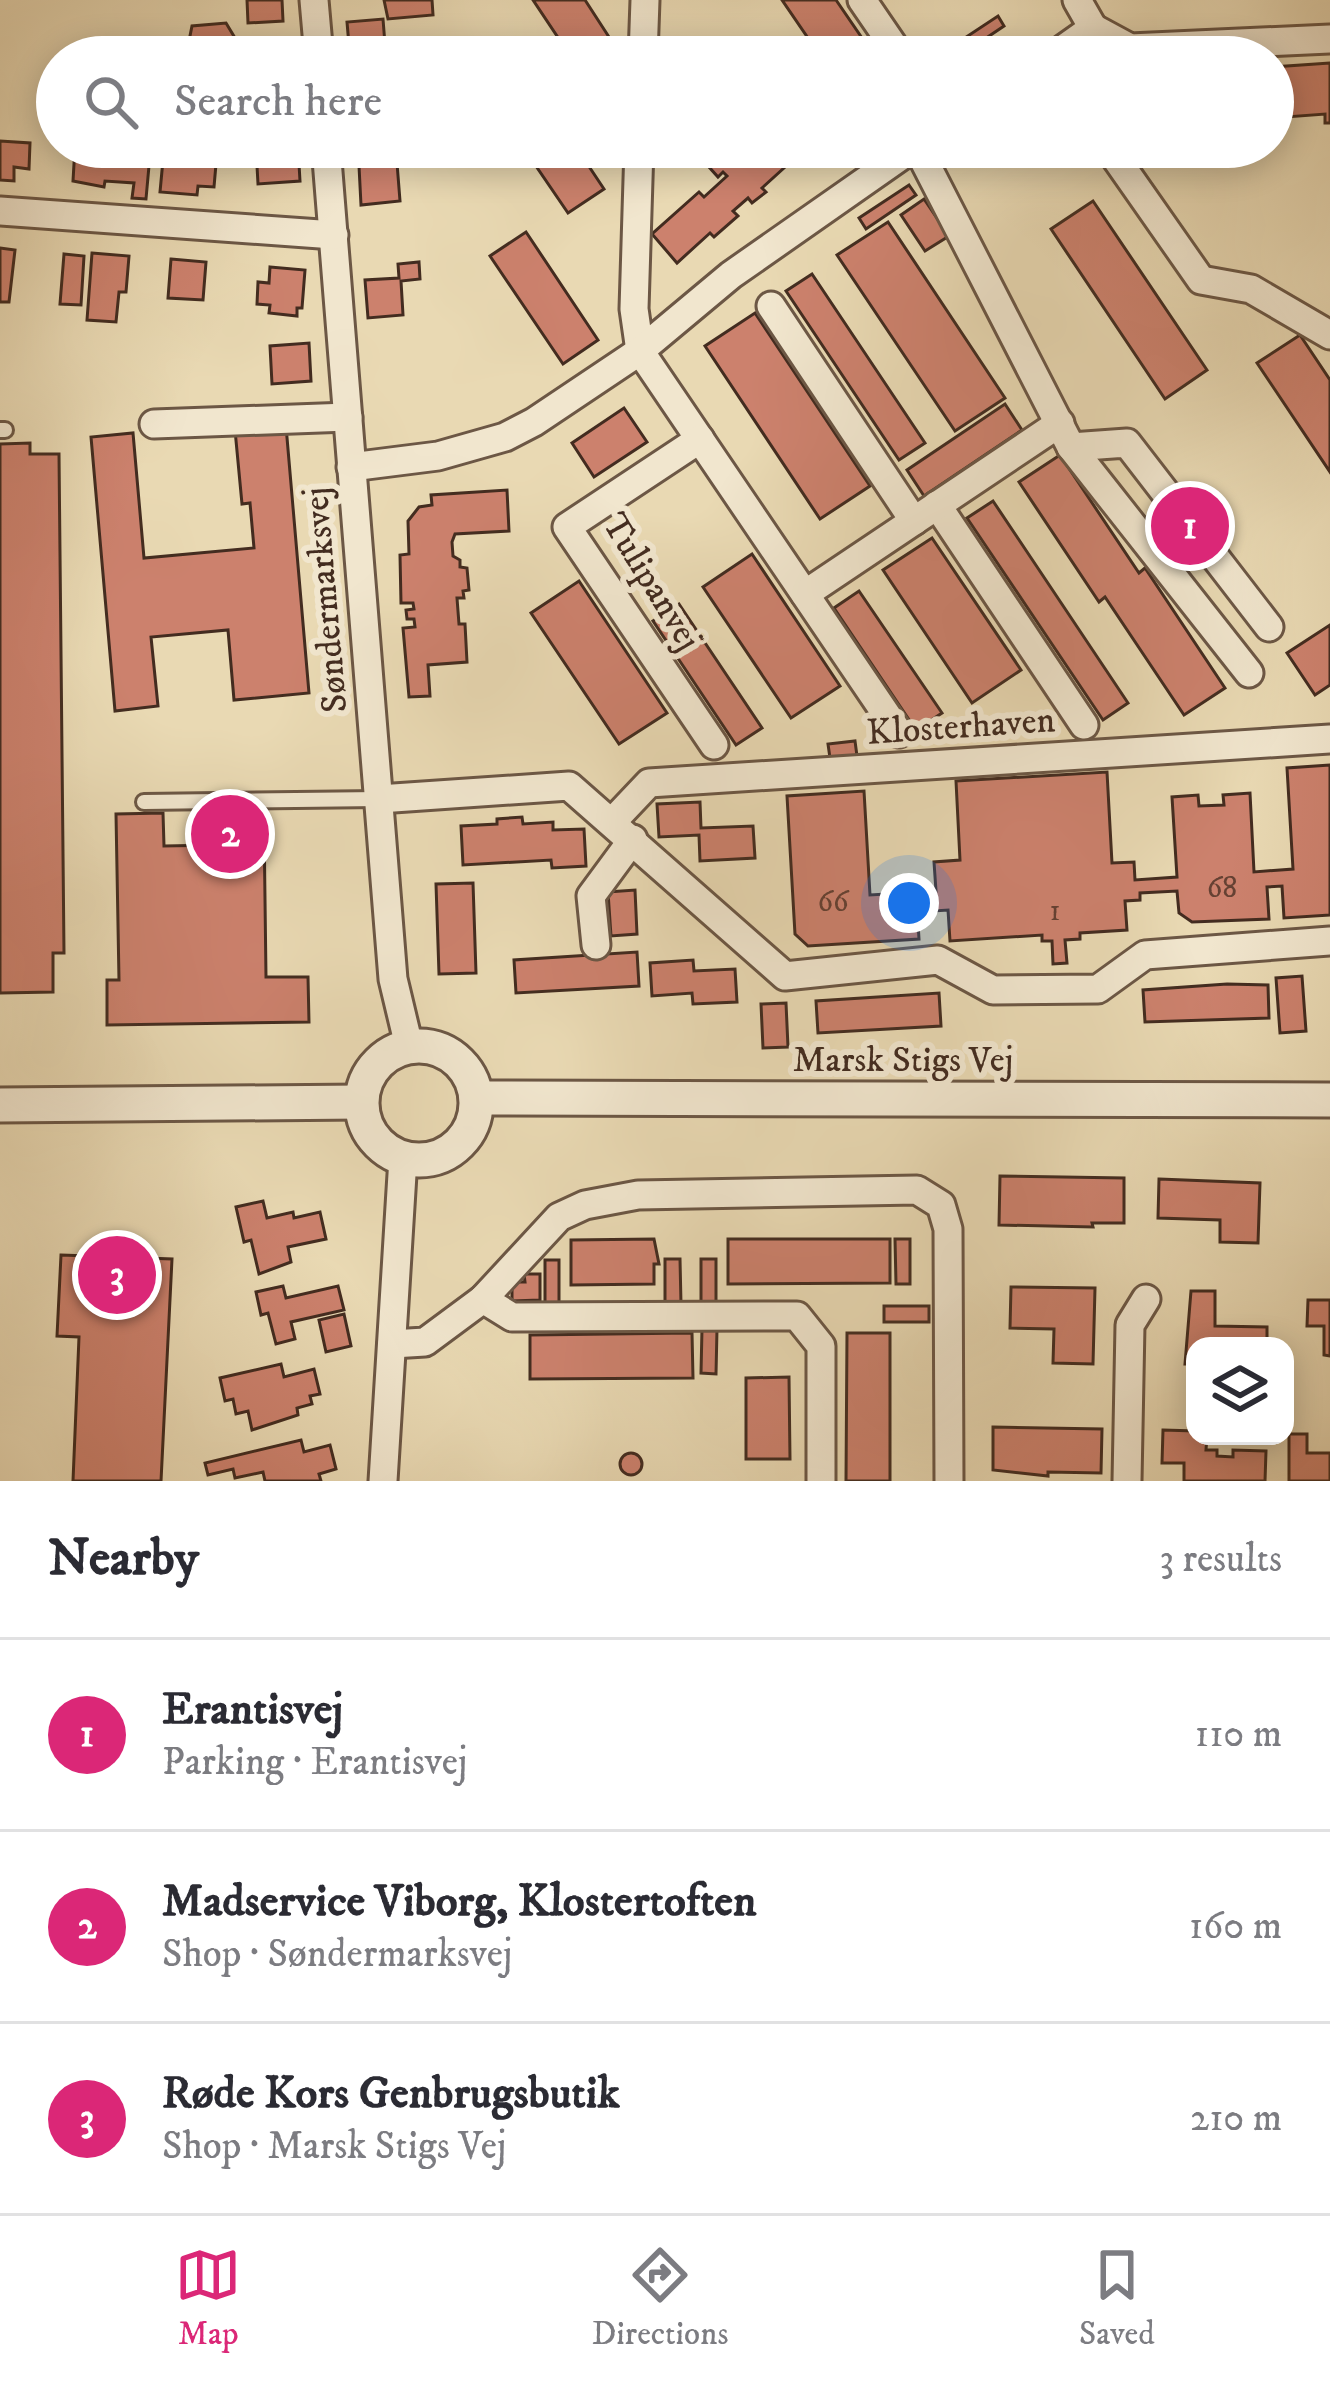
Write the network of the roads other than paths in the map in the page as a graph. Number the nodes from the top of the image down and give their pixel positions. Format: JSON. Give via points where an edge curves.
{"nodes":[{"id":1,"x":314,"y":0,"type":"edge"},
{"id":2,"x":645,"y":0,"type":"edge"},
{"id":3,"x":862,"y":0,"type":"edge"},
{"id":4,"x":1077,"y":0,"type":"edge"},
{"id":5,"x":1093,"y":28,"type":"junction"},
{"id":6,"x":317,"y":36,"type":"edge"},
{"id":7,"x":644,"y":36,"type":"edge"},
{"id":8,"x":887,"y":36,"type":"edge"},
{"id":9,"x":1082,"y":36,"type":"edge"},
{"id":10,"x":1108,"y":36,"type":"edge"},
{"id":11,"x":1330,"y":38,"type":"edge"},
{"id":12,"x":1294,"y":40,"type":"edge"},
{"id":13,"x":328,"y":168,"type":"edge"},
{"id":14,"x":638,"y":168,"type":"edge"},
{"id":15,"x":885,"y":168,"type":"edge"},
{"id":16,"x":926,"y":168,"type":"edge"},
{"id":17,"x":1123,"y":168,"type":"edge"},
{"id":18,"x":0,"y":211,"type":"edge"},
{"id":19,"x":334,"y":235,"type":"junction"},
{"id":20,"x":771,"y":306,"type":"dead end"},
{"id":21,"x":1330,"y":335,"type":"edge"},
{"id":22,"x":640,"y":351,"type":"junction"},
{"id":23,"x":348,"y":417,"type":"junction"},
{"id":24,"x":154,"y":424,"type":"dead end"},
{"id":25,"x":1066,"y":435,"type":"junction"},
{"id":26,"x":700,"y":439,"type":"junction"},
{"id":27,"x":351,"y":467,"type":"junction"},
{"id":28,"x":925,"y":513,"type":"junction"},
{"id":29,"x":805,"y":594,"type":"junction"},
{"id":30,"x":1270,"y":627,"type":"dead end"},
{"id":31,"x":1249,"y":674,"type":"dead end"},
{"id":32,"x":1084,"y":725,"type":"dead end"},
{"id":33,"x":899,"y":733,"type":"dead end"},
{"id":34,"x":1330,"y":739,"type":"edge"},
{"id":35,"x":715,"y":745,"type":"dead end"},
{"id":36,"x":379,"y":799,"type":"junction"},
{"id":37,"x":144,"y":802,"type":"dead end"},
{"id":38,"x":623,"y":830,"type":"junction"},
{"id":39,"x":1330,"y":941,"type":"edge"},
{"id":40,"x":596,"y":945,"type":"dead end"},
{"id":41,"x":409,"y":1046,"type":"junction"},
{"id":42,"x":477,"y":1098,"type":"junction"},
{"id":43,"x":1330,"y":1100,"type":"edge"},
{"id":44,"x":361,"y":1102,"type":"junction"},
{"id":45,"x":0,"y":1105,"type":"edge"},
{"id":46,"x":403,"y":1158,"type":"junction"},
{"id":47,"x":482,"y":1299,"type":"junction"},
{"id":48,"x":1146,"y":1299,"type":"dead end"},
{"id":49,"x":392,"y":1344,"type":"junction"},
{"id":50,"x":383,"y":1481,"type":"edge"},
{"id":51,"x":820,"y":1481,"type":"edge"},
{"id":52,"x":949,"y":1481,"type":"edge"},
{"id":53,"x":1127,"y":1481,"type":"edge"}],
"edges":[{"from":1,"to":6,"type":"street"},
{"from":2,"to":7,"type":"street"},
{"from":3,"to":8,"type":"street"},
{"from":4,"to":5,"type":"street"},
{"from":5,"to":9,"type":"street"},
{"from":5,"to":10,"type":"street"},
{"from":11,"to":12,"type":"street"},
{"from":13,"to":19,"type":"street","name":"Søndermarksvej"},
{"from":14,"to":22,"type":"street"},
{"from":15,"to":22,"type":"street","via":[[731,275]]},
{"from":16,"to":25,"type":"street"},
{"from":17,"to":21,"type":"street","via":[[1202,280],[1251,289]]},
{"from":18,"to":19,"type":"street"},
{"from":19,"to":23,"type":"street","name":"Søndermarksvej"},
{"from":20,"to":28,"type":"street"},
{"from":22,"to":26,"type":"street"},
{"from":22,"to":27,"type":"street","via":[[505,437],[439,456]]},
{"from":23,"to":24,"type":"street"},
{"from":23,"to":27,"type":"street","name":"Søndermarksvej"},
{"from":25,"to":28,"type":"street"},
{"from":25,"to":30,"type":"street","via":[[1127,443]]},
{"from":25,"to":31,"type":"street"},
{"from":26,"to":29,"type":"street"},
{"from":26,"to":35,"type":"street","name":"Tulipanvej","via":[[567,527]]},
{"from":27,"to":36,"type":"street","name":"Søndermarksvej"},
{"from":28,"to":29,"type":"street"},
{"from":28,"to":32,"type":"street"},
{"from":29,"to":33,"type":"street"},
{"from":34,"to":38,"type":"street","name":"Klosterhaven","via":[[649,783]]},
{"from":36,"to":37,"type":"lane"},
{"from":36,"to":38,"type":"street","via":[[569,786]]},
{"from":36,"to":41,"type":"street","name":"Søndermarksvej","via":[[393,980]]},
{"from":38,"to":39,"type":"street","via":[[785,976],[938,960],[993,990],[1098,989],[1144,955]]},
{"from":38,"to":40,"type":"street","name":"Klosterhaven","via":[[591,896]]},
{"from":41,"to":42,"type":"street","via":[[446,1052],[462,1064]]},
{"from":41,"to":44,"type":"street","via":[[375,1066]]},
{"from":42,"to":43,"type":"street","name":"Marsk Stigs Vej"},
{"from":42,"to":46,"type":"street","via":[[472,1126],[456,1148],[430,1160]]},
{"from":44,"to":45,"type":"street"},
{"from":44,"to":46,"type":"street","via":[[373,1137]]},
{"from":46,"to":49,"type":"street"},
{"from":47,"to":49,"type":"street","via":[[425,1342]]},
{"from":47,"to":51,"type":"street","via":[[512,1317],[797,1316],[821,1346]]},
{"from":47,"to":52,"type":"street","via":[[559,1217],[585,1204],[917,1190],[941,1204],[948,1229]]},
{"from":48,"to":53,"type":"street","via":[[1130,1325]]},
{"from":49,"to":50,"type":"street"}]}
